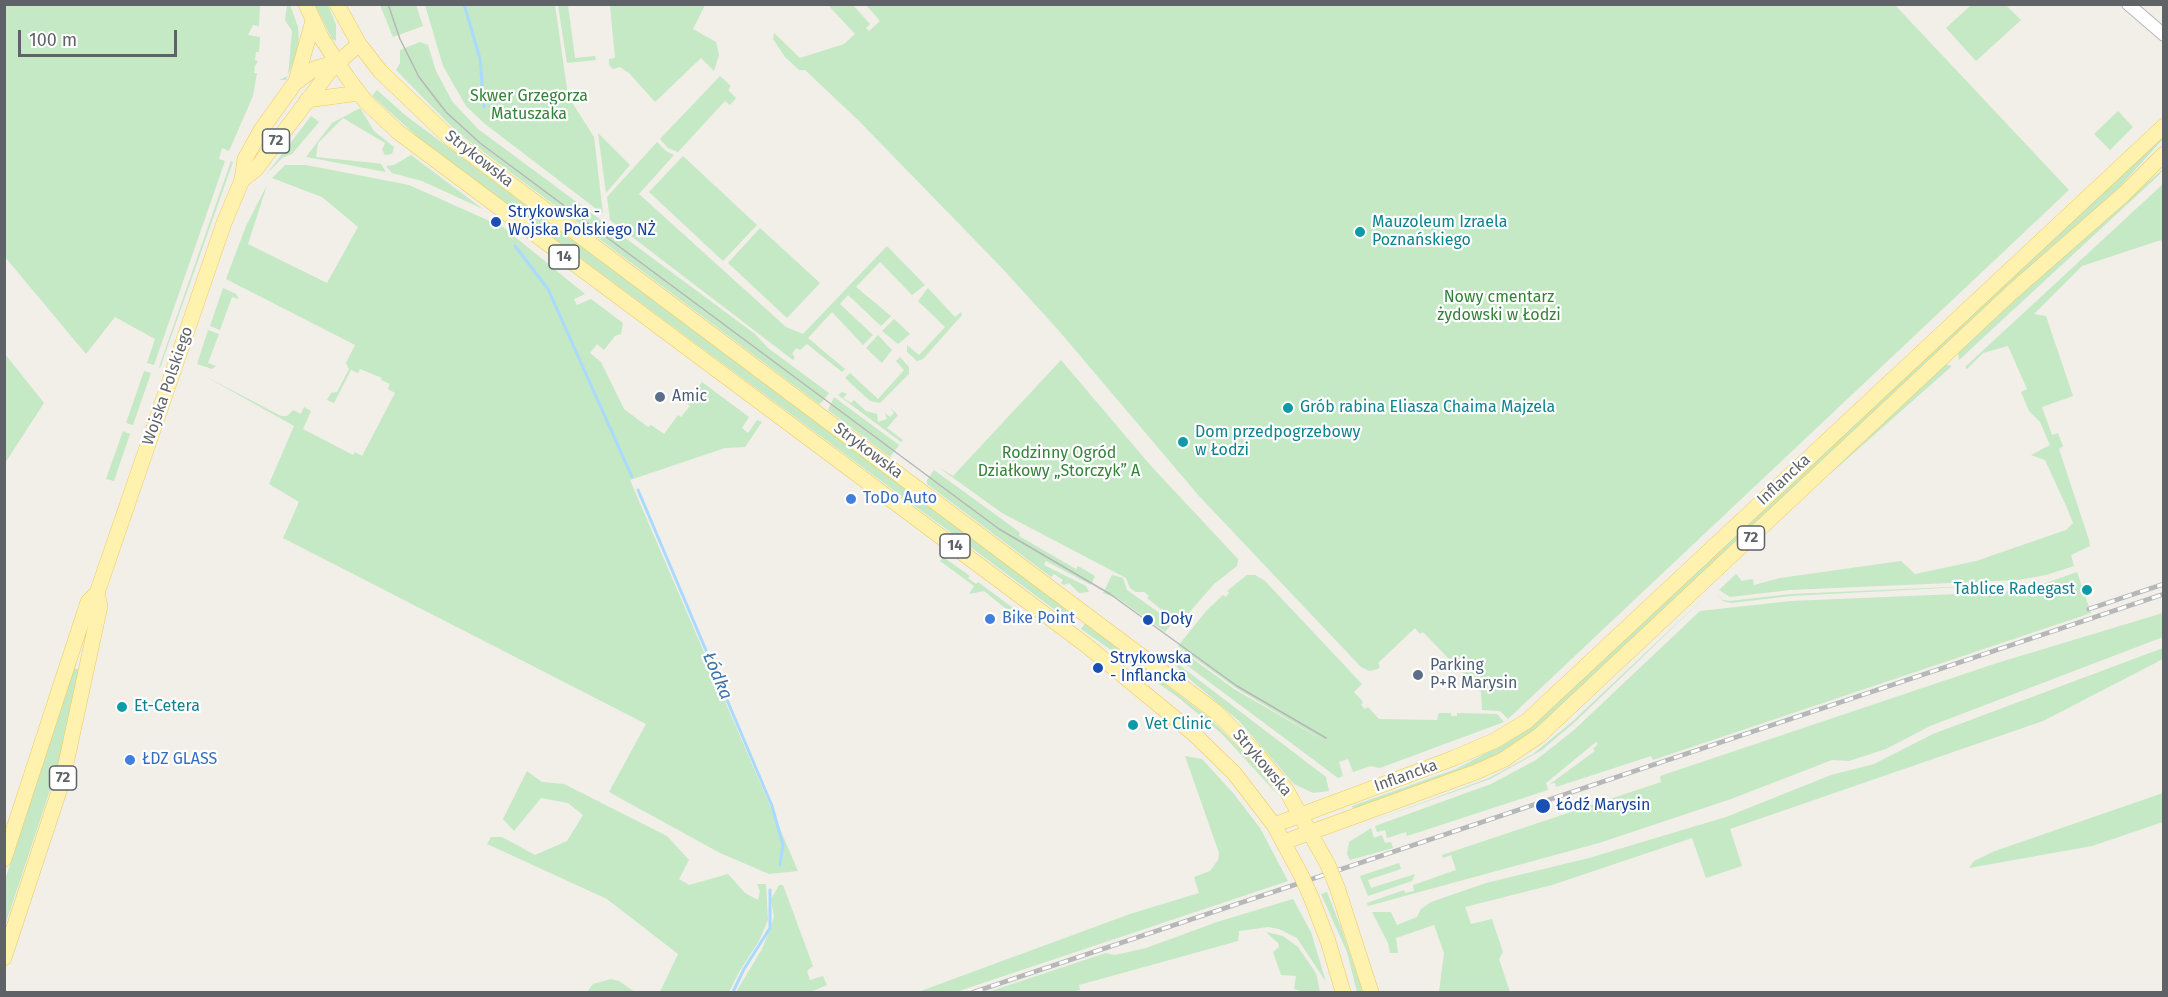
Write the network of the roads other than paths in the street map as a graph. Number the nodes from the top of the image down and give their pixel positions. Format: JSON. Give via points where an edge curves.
{"nodes":[{"id":1,"x":306,"y":4,"type":"edge"},
{"id":2,"x":337,"y":4,"type":"edge"},
{"id":3,"x":2128,"y":4,"type":"edge"},
{"id":4,"x":313,"y":21,"type":"junction"},
{"id":5,"x":2163,"y":35,"type":"edge"},
{"id":6,"x":359,"y":44,"type":"junction"},
{"id":7,"x":337,"y":62,"type":"junction"},
{"id":8,"x":295,"y":83,"type":"junction"},
{"id":9,"x":358,"y":93,"type":"junction"},
{"id":10,"x":307,"y":100,"type":"junction"},
{"id":11,"x":2163,"y":126,"type":"edge"},
{"id":12,"x":2163,"y":154,"type":"edge"},
{"id":13,"x":242,"y":180,"type":"junction"},
{"id":14,"x":97,"y":593,"type":"junction"},
{"id":15,"x":1302,"y":814,"type":"junction"},
{"id":16,"x":1274,"y":825,"type":"junction"},
{"id":17,"x":1311,"y":831,"type":"junction"},
{"id":18,"x":1284,"y":842,"type":"junction"},
{"id":19,"x":4,"y":859,"type":"edge"},
{"id":20,"x":4,"y":958,"type":"edge"},
{"id":21,"x":1343,"y":993,"type":"edge"},
{"id":22,"x":1371,"y":993,"type":"edge"}],
"edges":[{"from":1,"to":4,"type":"main road","number":"14"},
{"from":2,"to":6,"type":"main road","number":"14"},
{"from":3,"to":5,"type":"street"},
{"from":4,"to":7,"type":"main road","number":"14"},
{"from":4,"to":8,"type":"main road","number":"72"},
{"from":6,"to":7,"type":"main road","name":"Wojska Polskiego"},
{"from":6,"to":15,"type":"main road","name":"Strykowska","number":"14","via":[[400,92],[464,149],[1202,700],[1265,762]]},
{"from":7,"to":8,"type":"main road","name":"Wojska Polskiego","number":"72","via":[[314,69]]},
{"from":7,"to":9,"type":"main road","name":"Strykowska","number":"14"},
{"from":7,"to":10,"type":"main road","name":"Wojska Polskiego"},
{"from":8,"to":13,"type":"main road","name":"Wojska Polskiego","number":"72","via":[[245,159]]},
{"from":9,"to":10,"type":"main road"},
{"from":9,"to":16,"type":"main road","name":"Strykowska","number":"14","via":[[398,132],[442,166],[1072,633],[1209,748],[1245,785]]},
{"from":10,"to":13,"type":"main road","name":"Wojska Polskiego","number":"72","via":[[256,169]]},
{"from":11,"to":15,"type":"main road","name":"Inflancka","number":"72","via":[[1532,717],[1469,752]]},
{"from":12,"to":17,"type":"main road","name":"Inflancka","number":"72","via":[[1540,735],[1503,760],[1476,772]]},
{"from":13,"to":14,"type":"main road","name":"Wojska Polskiego","number":"72"},
{"from":14,"to":19,"type":"main road","name":"Wojska Polskiego","number":"72","via":[[88,602]]},
{"from":14,"to":20,"type":"main road","name":"Wojska Polskiego","number":"72","via":[[100,606],[69,757]]},
{"from":15,"to":16,"type":"main road","name":"Inflancka"},
{"from":15,"to":17,"type":"main road","name":"Strykowska","number":"14"},
{"from":16,"to":18,"type":"main road","name":"Strykowska","number":"14"},
{"from":17,"to":18,"type":"main road","name":"Inflancka","number":"72"},
{"from":17,"to":22,"type":"main road","name":"Strykowska","number":"14","bridge":true,"via":[[1337,887]]},
{"from":18,"to":21,"type":"main road","name":"Strykowska","number":"14","bridge":true,"via":[[1311,897]]}]}
